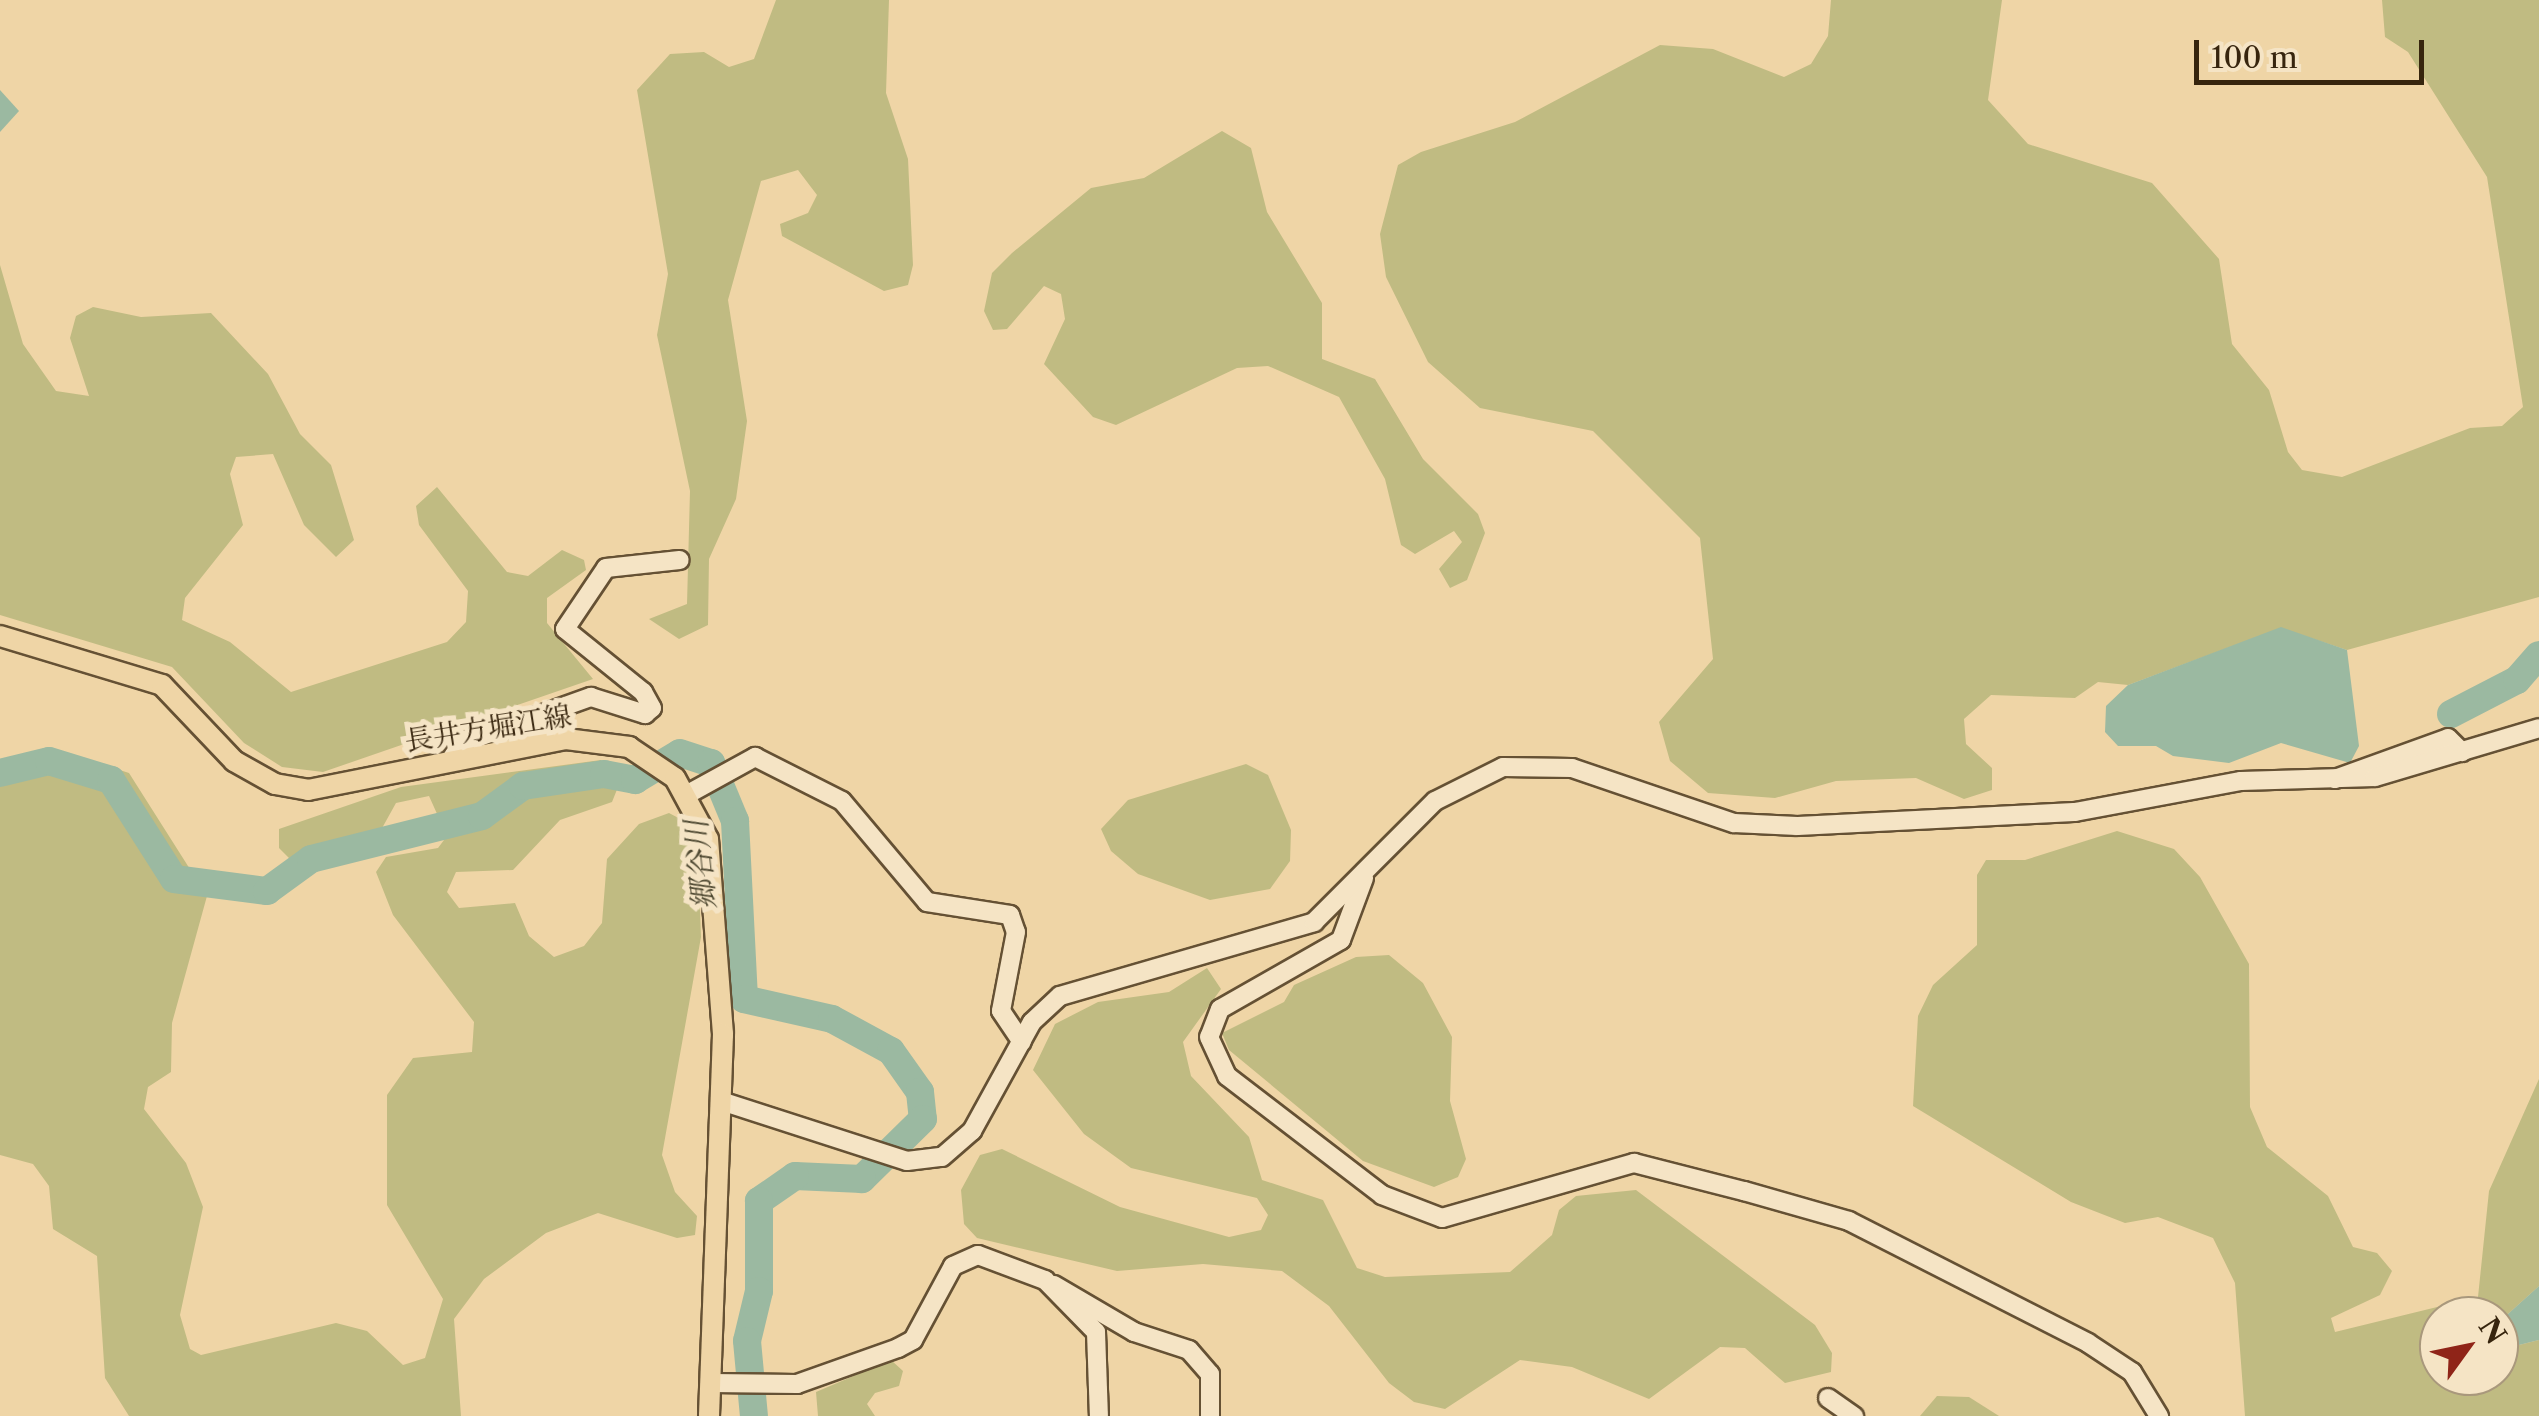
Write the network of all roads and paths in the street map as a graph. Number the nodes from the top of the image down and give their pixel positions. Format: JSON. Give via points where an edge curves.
{"nodes":[{"id":1,"x":680,"y":560,"type":"dead end"},
{"id":2,"x":0,"y":636,"type":"edge"},
{"id":3,"x":2539,"y":728,"type":"edge"},
{"id":4,"x":452,"y":756,"type":"junction"},
{"id":5,"x":689,"y":785,"type":"junction"},
{"id":6,"x":1364,"y":878,"type":"junction"},
{"id":7,"x":1022,"y":1042,"type":"junction"},
{"id":8,"x":722,"y":1101,"type":"junction"},
{"id":9,"x":1049,"y":1283,"type":"junction"},
{"id":10,"x":712,"y":1382,"type":"junction"},
{"id":11,"x":1828,"y":1398,"type":"dead end"},
{"id":12,"x":709,"y":1416,"type":"edge"},
{"id":13,"x":1100,"y":1416,"type":"edge"},
{"id":14,"x":1210,"y":1416,"type":"edge"},
{"id":15,"x":1854,"y":1416,"type":"edge"},
{"id":16,"x":2158,"y":1416,"type":"edge"}],
"edges":[{"from":1,"to":4,"type":"street","via":[[606,568],[565,629],[643,692],[652,708],[646,714],[592,697],[465,742]]},
{"from":2,"to":4,"type":"main road","name":"長井方堀江線","via":[[162,685],[234,761],[275,784],[308,790]]},
{"from":3,"to":6,"type":"street","via":[[2336,779],[2241,781],[2075,812],[1764,826],[1602,775],[1522,764],[1448,791]]},
{"from":4,"to":5,"type":"main road","name":"長井方堀江線","via":[[566,739],[648,756]]},
{"from":5,"to":7,"type":"street","via":[[755,756],[842,802],[926,902],[1010,915],[1016,932],[1001,1011]]},
{"from":5,"to":8,"type":"main road","via":[[712,864]]},
{"from":6,"to":7,"type":"street","via":[[1286,935],[1078,986],[1045,1007]]},
{"from":6,"to":16,"type":"street","via":[[1341,940],[1235,998],[1209,1037],[1227,1076],[1382,1195],[1442,1218],[1634,1163],[1681,1173],[1848,1221],[1909,1250],[2120,1360]]},
{"from":7,"to":8,"type":"street","via":[[963,1142],[942,1157],[907,1161]]},
{"from":8,"to":10,"type":"main road"},
{"from":9,"to":10,"type":"street","via":[[965,1258],[914,1340],[898,1348],[798,1384]]},
{"from":9,"to":13,"type":"street","via":[[1096,1332]]},
{"from":9,"to":14,"type":"street","via":[[1134,1332],[1189,1350],[1210,1374]]},
{"from":10,"to":12,"type":"main road"},
{"from":11,"to":15,"type":"street"}]}
